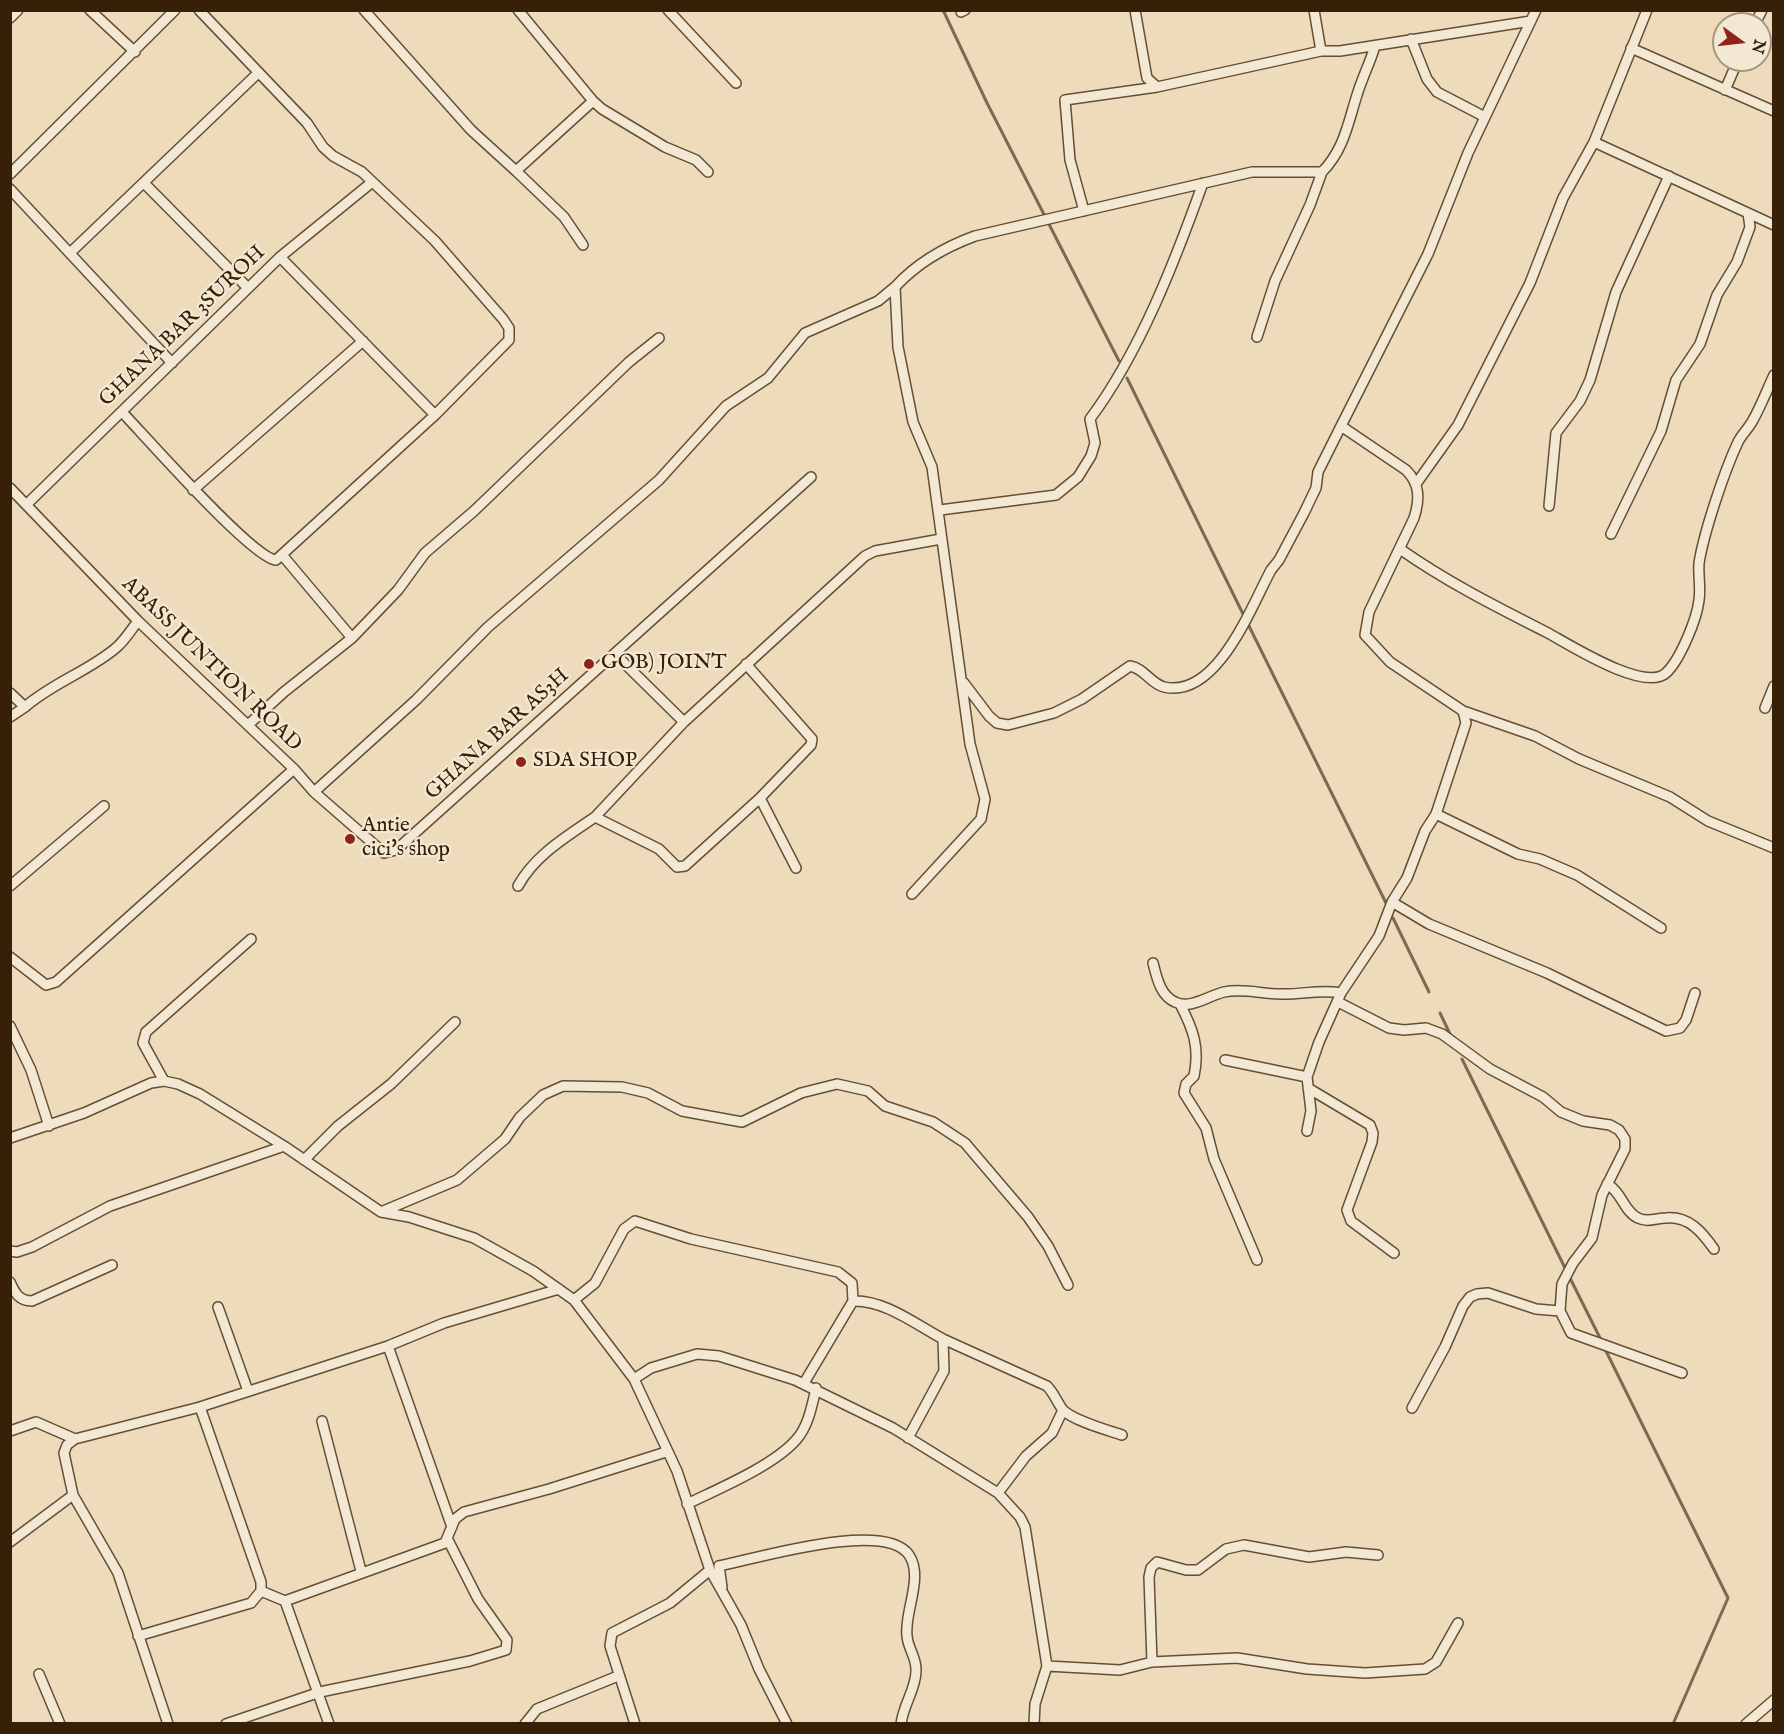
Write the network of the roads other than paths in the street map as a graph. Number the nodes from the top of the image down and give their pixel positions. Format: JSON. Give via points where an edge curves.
{"nodes":[{"id":1,"x":18,"y":10,"type":"edge"},
{"id":2,"x":90,"y":10,"type":"edge"},
{"id":3,"x":175,"y":10,"type":"edge"},
{"id":4,"x":199,"y":10,"type":"edge"},
{"id":5,"x":364,"y":10,"type":"edge"},
{"id":6,"x":518,"y":10,"type":"edge"},
{"id":7,"x":668,"y":10,"type":"edge"},
{"id":8,"x":1135,"y":10,"type":"edge"},
{"id":9,"x":1314,"y":10,"type":"edge"},
{"id":10,"x":1536,"y":10,"type":"edge"},
{"id":11,"x":1647,"y":10,"type":"edge"},
{"id":12,"x":10,"y":18,"type":"edge"},
{"id":13,"x":1531,"y":21,"type":"junction"},
{"id":14,"x":1411,"y":39,"type":"junction"},
{"id":15,"x":1375,"y":46,"type":"junction"},
{"id":16,"x":1631,"y":48,"type":"junction"},
{"id":17,"x":1321,"y":51,"type":"junction"},
{"id":18,"x":135,"y":52,"type":"junction"},
{"id":19,"x":1733,"y":72,"type":"edge"},
{"id":20,"x":258,"y":74,"type":"junction"},
{"id":21,"x":736,"y":83,"type":"dead end"},
{"id":22,"x":1157,"y":87,"type":"junction"},
{"id":23,"x":1725,"y":90,"type":"junction"},
{"id":24,"x":593,"y":100,"type":"junction"},
{"id":25,"x":1773,"y":111,"type":"edge"},
{"id":26,"x":1485,"y":117,"type":"junction"},
{"id":27,"x":1594,"y":142,"type":"junction"},
{"id":28,"x":516,"y":171,"type":"junction"},
{"id":29,"x":708,"y":172,"type":"dead end"},
{"id":30,"x":1322,"y":172,"type":"junction"},
{"id":31,"x":10,"y":174,"type":"edge"},
{"id":32,"x":1669,"y":176,"type":"junction"},
{"id":33,"x":144,"y":183,"type":"junction"},
{"id":34,"x":371,"y":183,"type":"junction"},
{"id":35,"x":1203,"y":183,"type":"junction"},
{"id":36,"x":10,"y":189,"type":"edge"},
{"id":37,"x":1084,"y":211,"type":"junction"},
{"id":38,"x":1748,"y":213,"type":"junction"},
{"id":39,"x":1773,"y":225,"type":"edge"},
{"id":40,"x":583,"y":245,"type":"dead end"},
{"id":41,"x":71,"y":252,"type":"junction"},
{"id":42,"x":280,"y":257,"type":"junction"},
{"id":43,"x":895,"y":287,"type":"junction"},
{"id":44,"x":248,"y":288,"type":"junction"},
{"id":45,"x":1257,"y":337,"type":"dead end"},
{"id":46,"x":659,"y":338,"type":"dead end"},
{"id":47,"x":363,"y":341,"type":"junction"},
{"id":48,"x":172,"y":363,"type":"junction"},
{"id":49,"x":1773,"y":375,"type":"edge"},
{"id":50,"x":122,"y":412,"type":"junction"},
{"id":51,"x":435,"y":415,"type":"junction"},
{"id":52,"x":1341,"y":426,"type":"junction"},
{"id":53,"x":811,"y":477,"type":"dead end"},
{"id":54,"x":1416,"y":484,"type":"junction"},
{"id":55,"x":10,"y":488,"type":"edge"},
{"id":56,"x":193,"y":490,"type":"junction"},
{"id":57,"x":27,"y":504,"type":"junction"},
{"id":58,"x":1550,"y":506,"type":"dead end"},
{"id":59,"x":940,"y":510,"type":"junction"},
{"id":60,"x":1611,"y":534,"type":"dead end"},
{"id":61,"x":941,"y":539,"type":"junction"},
{"id":62,"x":1400,"y":549,"type":"junction"},
{"id":63,"x":283,"y":556,"type":"junction"},
{"id":64,"x":138,"y":621,"type":"junction"},
{"id":65,"x":352,"y":638,"type":"junction"},
{"id":66,"x":615,"y":654,"type":"junction"},
{"id":67,"x":746,"y":664,"type":"junction"},
{"id":68,"x":963,"y":681,"type":"junction"},
{"id":69,"x":1773,"y":686,"type":"edge"},
{"id":70,"x":10,"y":693,"type":"edge"},
{"id":71,"x":25,"y":707,"type":"junction"},
{"id":72,"x":1765,"y":708,"type":"dead end"},
{"id":73,"x":1463,"y":711,"type":"junction"},
{"id":74,"x":10,"y":717,"type":"edge"},
{"id":75,"x":684,"y":722,"type":"junction"},
{"id":76,"x":248,"y":725,"type":"junction"},
{"id":77,"x":294,"y":770,"type":"junction"},
{"id":78,"x":314,"y":792,"type":"junction"},
{"id":79,"x":760,"y":798,"type":"junction"},
{"id":80,"x":104,"y":806,"type":"dead end"},
{"id":81,"x":1436,"y":814,"type":"junction"},
{"id":82,"x":595,"y":817,"type":"junction"},
{"id":83,"x":1773,"y":848,"type":"edge"},
{"id":84,"x":396,"y":850,"type":"joint"},
{"id":85,"x":796,"y":868,"type":"dead end"},
{"id":86,"x":10,"y":886,"type":"edge"},
{"id":87,"x":518,"y":886,"type":"dead end"},
{"id":88,"x":912,"y":894,"type":"dead end"},
{"id":89,"x":1392,"y":902,"type":"junction"},
{"id":90,"x":1661,"y":928,"type":"dead end"},
{"id":91,"x":251,"y":939,"type":"dead end"},
{"id":92,"x":10,"y":957,"type":"edge"},
{"id":93,"x":1154,"y":963,"type":"dead end"},
{"id":94,"x":1695,"y":993,"type":"dead end"},
{"id":95,"x":1339,"y":998,"type":"junction"},
{"id":96,"x":1180,"y":1004,"type":"junction"},
{"id":97,"x":455,"y":1022,"type":"dead end"},
{"id":98,"x":10,"y":1026,"type":"edge"},
{"id":99,"x":1225,"y":1060,"type":"dead end"},
{"id":100,"x":1307,"y":1077,"type":"junction"},
{"id":101,"x":164,"y":1081,"type":"junction"},
{"id":102,"x":1308,"y":1088,"type":"junction"},
{"id":103,"x":49,"y":1126,"type":"junction"},
{"id":104,"x":1307,"y":1131,"type":"dead end"},
{"id":105,"x":10,"y":1138,"type":"edge"},
{"id":106,"x":284,"y":1146,"type":"junction"},
{"id":107,"x":304,"y":1160,"type":"junction"},
{"id":108,"x":1607,"y":1184,"type":"junction"},
{"id":109,"x":381,"y":1212,"type":"junction"},
{"id":110,"x":1714,"y":1249,"type":"dead end"},
{"id":111,"x":10,"y":1251,"type":"edge"},
{"id":112,"x":1394,"y":1253,"type":"dead end"},
{"id":113,"x":1257,"y":1260,"type":"dead end"},
{"id":114,"x":112,"y":1265,"type":"dead end"},
{"id":115,"x":10,"y":1282,"type":"edge"},
{"id":116,"x":1068,"y":1285,"type":"dead end"},
{"id":117,"x":559,"y":1289,"type":"junction"},
{"id":118,"x":574,"y":1300,"type":"junction"},
{"id":119,"x":852,"y":1301,"type":"junction"},
{"id":120,"x":218,"y":1307,"type":"dead end"},
{"id":121,"x":1560,"y":1311,"type":"junction"},
{"id":122,"x":943,"y":1339,"type":"junction"},
{"id":123,"x":388,"y":1346,"type":"junction"},
{"id":124,"x":1682,"y":1373,"type":"dead end"},
{"id":125,"x":634,"y":1379,"type":"junction"},
{"id":126,"x":804,"y":1383,"type":"junction"},
{"id":127,"x":816,"y":1388,"type":"junction"},
{"id":128,"x":248,"y":1391,"type":"junction"},
{"id":129,"x":200,"y":1407,"type":"junction"},
{"id":130,"x":1412,"y":1408,"type":"dead end"},
{"id":131,"x":1063,"y":1410,"type":"junction"},
{"id":132,"x":322,"y":1421,"type":"dead end"},
{"id":133,"x":10,"y":1431,"type":"edge"},
{"id":134,"x":1122,"y":1435,"type":"dead end"},
{"id":135,"x":908,"y":1438,"type":"junction"},
{"id":136,"x":75,"y":1439,"type":"junction"},
{"id":137,"x":666,"y":1452,"type":"junction"},
{"id":138,"x":998,"y":1493,"type":"junction"},
{"id":139,"x":73,"y":1495,"type":"junction"},
{"id":140,"x":687,"y":1504,"type":"junction"},
{"id":141,"x":452,"y":1527,"type":"junction"},
{"id":142,"x":448,"y":1540,"type":"junction"},
{"id":143,"x":10,"y":1542,"type":"edge"},
{"id":144,"x":1378,"y":1556,"type":"dead end"},
{"id":145,"x":710,"y":1570,"type":"junction"},
{"id":146,"x":361,"y":1571,"type":"junction"},
{"id":147,"x":261,"y":1591,"type":"junction"},
{"id":148,"x":285,"y":1601,"type":"junction"},
{"id":149,"x":731,"y":1609,"type":"junction"},
{"id":150,"x":1458,"y":1623,"type":"dead end"},
{"id":151,"x":138,"y":1636,"type":"junction"},
{"id":152,"x":1152,"y":1662,"type":"junction"},
{"id":153,"x":1047,"y":1666,"type":"junction"},
{"id":154,"x":39,"y":1674,"type":"dead end"},
{"id":155,"x":618,"y":1676,"type":"junction"},
{"id":156,"x":320,"y":1692,"type":"junction"},
{"id":157,"x":1773,"y":1700,"type":"edge"},
{"id":158,"x":60,"y":1724,"type":"edge"},
{"id":159,"x":168,"y":1724,"type":"edge"},
{"id":160,"x":226,"y":1724,"type":"edge"},
{"id":161,"x":329,"y":1724,"type":"edge"},
{"id":162,"x":525,"y":1724,"type":"edge"},
{"id":163,"x":635,"y":1724,"type":"edge"},
{"id":164,"x":787,"y":1724,"type":"edge"},
{"id":165,"x":901,"y":1724,"type":"edge"},
{"id":166,"x":1034,"y":1724,"type":"edge"},
{"id":167,"x":1746,"y":1724,"type":"edge"}],
"edges":[{"from":1,"to":12,"type":"street"},
{"from":2,"to":18,"type":"street"},
{"from":3,"to":18,"type":"street"},
{"from":4,"to":20,"type":"street"},
{"from":5,"to":28,"type":"street","via":[[471,130]]},
{"from":6,"to":24,"type":"street"},
{"from":7,"to":21,"type":"street"},
{"from":8,"to":22,"type":"street","via":[[1148,78]]},
{"from":9,"to":17,"type":"street"},
{"from":10,"to":13,"type":"street"},
{"from":11,"to":16,"type":"street"},
{"from":13,"to":14,"type":"street"},
{"from":13,"to":26,"type":"street"},
{"from":14,"to":15,"type":"street"},
{"from":14,"to":26,"type":"street","via":[[1427,79],[1437,92]]},
{"from":15,"to":17,"type":"street"},
{"from":15,"to":30,"type":"street","via":[[1350,126]]},
{"from":16,"to":23,"type":"street"},
{"from":16,"to":27,"type":"street"},
{"from":17,"to":22,"type":"street"},
{"from":18,"to":31,"type":"street"},
{"from":19,"to":23,"type":"street"},
{"from":20,"to":33,"type":"street"},
{"from":20,"to":34,"type":"street","via":[[307,123],[323,147],[362,172]]},
{"from":22,"to":37,"type":"street","via":[[1065,100],[1070,160]]},
{"from":23,"to":25,"type":"street"},
{"from":24,"to":28,"type":"street"},
{"from":24,"to":29,"type":"street","via":[[664,147],[696,160]]},
{"from":26,"to":52,"type":"street","via":[[1428,254]]},
{"from":27,"to":32,"type":"street"},
{"from":27,"to":54,"type":"street","via":[[1563,198],[1530,284],[1458,425]]},
{"from":28,"to":40,"type":"street","via":[[564,217]]},
{"from":30,"to":35,"type":"street","via":[[1252,172]]},
{"from":30,"to":45,"type":"street","via":[[1275,281]]},
{"from":32,"to":38,"type":"street"},
{"from":32,"to":58,"type":"street","via":[[1616,292],[1590,380],[1557,433]]},
{"from":33,"to":41,"type":"street"},
{"from":33,"to":44,"type":"street"},
{"from":34,"to":42,"type":"street","name":"GHANA BAR 3SUROH"},
{"from":34,"to":51,"type":"street","via":[[435,241],[508,328],[509,340]]},
{"from":35,"to":37,"type":"street"},
{"from":35,"to":59,"type":"street","via":[[1182,243],[1122,371],[1090,419],[1095,443],[1078,477],[1056,495]]},
{"from":36,"to":41,"type":"street"},
{"from":37,"to":43,"type":"street","via":[[954,244],[925,261]]},
{"from":38,"to":39,"type":"street"},
{"from":38,"to":60,"type":"street","via":[[1750,227],[1737,262],[1717,295],[1700,344],[1676,380],[1661,431]]},
{"from":41,"to":48,"type":"street"},
{"from":42,"to":44,"type":"street","name":"GHANA BAR 3SUROH"},
{"from":42,"to":47,"type":"street"},
{"from":43,"to":59,"type":"street","via":[[898,347],[912,422],[932,467]]},
{"from":43,"to":78,"type":"street","via":[[878,301],[805,333],[768,378],[726,406],[659,480],[488,627],[416,700]]},
{"from":44,"to":48,"type":"street","name":"GHANA BAR 3SUROH"},
{"from":46,"to":65,"type":"street","via":[[425,554],[398,590]]},
{"from":47,"to":51,"type":"street"},
{"from":47,"to":56,"type":"street"},
{"from":48,"to":50,"type":"street","name":"GHANA BAR 3SUROH"},
{"from":49,"to":62,"type":"street","via":[[1726,473],[1699,565],[1696,615],[1674,661],[1666,674],[1658,678],[1632,675],[1572,649],[1472,596]]},
{"from":50,"to":56,"type":"street"},
{"from":50,"to":57,"type":"street","name":"GHANA BAR 3SUROH"},
{"from":51,"to":63,"type":"street"},
{"from":52,"to":54,"type":"street","via":[[1406,470]]},
{"from":52,"to":68,"type":"street","via":[[1318,472],[1316,488],[1304,513],[1227,651],[1193,686],[1162,687],[1137,667],[1130,666],[1054,713],[1008,725],[988,716]]},
{"from":53,"to":66,"type":"street","name":"GHANA BAR AS3H"},
{"from":54,"to":62,"type":"street","via":[[1418,505]]},
{"from":55,"to":57,"type":"street","name":"ABASS JUNTION ROAD"},
{"from":56,"to":63,"type":"street","via":[[270,560]]},
{"from":57,"to":64,"type":"street","name":"ABASS JUNTION ROAD"},
{"from":59,"to":61,"type":"street"},
{"from":61,"to":67,"type":"street","via":[[865,556]]},
{"from":61,"to":68,"type":"street"},
{"from":62,"to":73,"type":"street","via":[[1369,612],[1365,635],[1390,662]]},
{"from":63,"to":65,"type":"street"},
{"from":64,"to":71,"type":"street","via":[[107,655]]},
{"from":64,"to":76,"type":"street","name":"ABASS JUNTION ROAD"},
{"from":65,"to":76,"type":"street"},
{"from":66,"to":75,"type":"street"},
{"from":66,"to":84,"type":"street","name":"GHANA BAR AS3H"},
{"from":67,"to":75,"type":"street"},
{"from":67,"to":79,"type":"street","via":[[812,739],[811,745]]},
{"from":68,"to":88,"type":"street","via":[[970,744],[986,799],[985,810]]},
{"from":69,"to":72,"type":"street"},
{"from":70,"to":71,"type":"street"},
{"from":71,"to":74,"type":"street"},
{"from":73,"to":81,"type":"street","via":[[1466,723]]},
{"from":73,"to":83,"type":"street","via":[[1549,742],[1579,759],[1670,797],[1708,821]]},
{"from":75,"to":82,"type":"street"},
{"from":76,"to":77,"type":"street","name":"ABASS JUNTION ROAD"},
{"from":77,"to":78,"type":"street","name":"ABASS JUNTION ROAD"},
{"from":77,"to":92,"type":"street","via":[[56,982],[46,985]]},
{"from":78,"to":84,"type":"street","name":"ABASS JUNTION ROAD","via":[[378,850]]},
{"from":79,"to":82,"type":"street","via":[[685,866],[677,867],[658,849]]},
{"from":79,"to":85,"type":"street"},
{"from":80,"to":86,"type":"street"},
{"from":81,"to":89,"type":"street"},
{"from":81,"to":90,"type":"street","via":[[1518,854],[1577,875]]},
{"from":82,"to":87,"type":"street","via":[[547,851],[524,874]]},
{"from":89,"to":94,"type":"street","via":[[1429,924],[1547,973],[1666,1031],[1680,1028]]},
{"from":89,"to":95,"type":"street","via":[[1379,936]]},
{"from":91,"to":101,"type":"street","via":[[146,1032],[143,1043]]},
{"from":93,"to":96,"type":"street","via":[[1159,986]]},
{"from":95,"to":96,"type":"street","via":[[1326,990],[1281,994],[1227,992]]},
{"from":95,"to":100,"type":"street"},
{"from":95,"to":108,"type":"street","via":[[1389,1028],[1426,1029],[1442,1034],[1561,1112],[1619,1130],[1625,1139],[1625,1149]]},
{"from":96,"to":113,"type":"street","via":[[1194,1030],[1197,1053],[1194,1076],[1184,1093],[1206,1128],[1214,1159]]},
{"from":97,"to":107,"type":"street"},
{"from":98,"to":103,"type":"street","via":[[31,1070]]},
{"from":99,"to":100,"type":"street"},
{"from":100,"to":102,"type":"street"},
{"from":101,"to":103,"type":"street"},
{"from":101,"to":106,"type":"street","via":[[200,1094]]},
{"from":102,"to":104,"type":"street","via":[[1311,1111]]},
{"from":102,"to":112,"type":"street","via":[[1370,1125],[1372,1142],[1347,1210],[1351,1221]]},
{"from":103,"to":105,"type":"street"},
{"from":106,"to":107,"type":"street"},
{"from":106,"to":111,"type":"street","via":[[110,1206],[32,1246]]},
{"from":107,"to":109,"type":"street"},
{"from":108,"to":110,"type":"street","via":[[1617,1190],[1635,1216],[1646,1221],[1674,1218],[1694,1224]]},
{"from":108,"to":121,"type":"street","via":[[1592,1238],[1562,1284]]},
{"from":109,"to":116,"type":"street","via":[[457,1180],[505,1139],[520,1117],[543,1095],[563,1086],[622,1087],[648,1093],[682,1111],[742,1122],[801,1093],[837,1084],[868,1091],[885,1106],[933,1122],[965,1143],[1028,1217]]},
{"from":109,"to":117,"type":"street","via":[[474,1238]]},
{"from":114,"to":115,"type":"street","via":[[32,1301],[24,1301]]},
{"from":117,"to":118,"type":"street"},
{"from":117,"to":123,"type":"street","via":[[444,1323]]},
{"from":118,"to":119,"type":"street","via":[[595,1283],[624,1229],[635,1221],[691,1239],[838,1272],[852,1283]]},
{"from":118,"to":125,"type":"street"},
{"from":119,"to":122,"type":"street","via":[[882,1305]]},
{"from":119,"to":126,"type":"street"},
{"from":120,"to":128,"type":"street"},
{"from":121,"to":124,"type":"street","via":[[1571,1333]]},
{"from":121,"to":130,"type":"street","via":[[1536,1309],[1488,1293],[1470,1297]]},
{"from":122,"to":131,"type":"street","via":[[1047,1386]]},
{"from":122,"to":135,"type":"street","via":[[944,1371]]},
{"from":123,"to":128,"type":"street"},
{"from":123,"to":141,"type":"street"},
{"from":125,"to":126,"type":"street","via":[[651,1368],[697,1354],[719,1356]]},
{"from":125,"to":137,"type":"street"},
{"from":126,"to":127,"type":"street"},
{"from":127,"to":135,"type":"street"},
{"from":127,"to":140,"type":"street","via":[[809,1418],[797,1439],[780,1454]]},
{"from":128,"to":129,"type":"street"},
{"from":129,"to":136,"type":"street"},
{"from":129,"to":147,"type":"street"},
{"from":131,"to":134,"type":"street"},
{"from":131,"to":138,"type":"street","via":[[1052,1433],[1026,1456]]},
{"from":132,"to":146,"type":"street"},
{"from":133,"to":136,"type":"street","via":[[36,1422]]},
{"from":135,"to":138,"type":"street"},
{"from":136,"to":139,"type":"street","via":[[64,1453]]},
{"from":137,"to":140,"type":"street","via":[[677,1471]]},
{"from":137,"to":141,"type":"street","via":[[464,1512]]},
{"from":138,"to":153,"type":"street","via":[[1025,1527]]},
{"from":139,"to":143,"type":"street"},
{"from":139,"to":151,"type":"street","via":[[118,1573]]},
{"from":140,"to":145,"type":"street"},
{"from":141,"to":142,"type":"street"},
{"from":142,"to":146,"type":"street","via":[[411,1557]]},
{"from":142,"to":156,"type":"street","via":[[478,1599],[507,1640],[506,1650],[471,1661]]},
{"from":144,"to":152,"type":"street","via":[[1347,1552],[1309,1557],[1244,1545],[1226,1549],[1198,1570],[1158,1562],[1149,1576]]},
{"from":145,"to":149,"type":"street"},
{"from":145,"to":155,"type":"street","via":[[670,1604],[614,1630],[610,1646]]},
{"from":146,"to":148,"type":"street"},
{"from":147,"to":148,"type":"street"},
{"from":147,"to":151,"type":"street","via":[[251,1604]]},
{"from":148,"to":156,"type":"street"},
{"from":149,"to":164,"type":"street"},
{"from":149,"to":165,"type":"street","via":[[723,1593],[719,1566],[843,1539],[900,1546],[909,1555],[915,1571],[907,1638],[916,1659],[916,1673]]},
{"from":150,"to":152,"type":"street","via":[[1436,1662],[1425,1669],[1365,1673],[1237,1658]]},
{"from":151,"to":159,"type":"street"},
{"from":152,"to":153,"type":"street","via":[[1119,1670]]},
{"from":153,"to":166,"type":"street","via":[[1035,1704]]},
{"from":154,"to":158,"type":"street"},
{"from":155,"to":162,"type":"street","via":[[537,1709]]},
{"from":155,"to":163,"type":"street"},
{"from":156,"to":160,"type":"street"},
{"from":156,"to":161,"type":"street"},
{"from":157,"to":167,"type":"street"}]}
